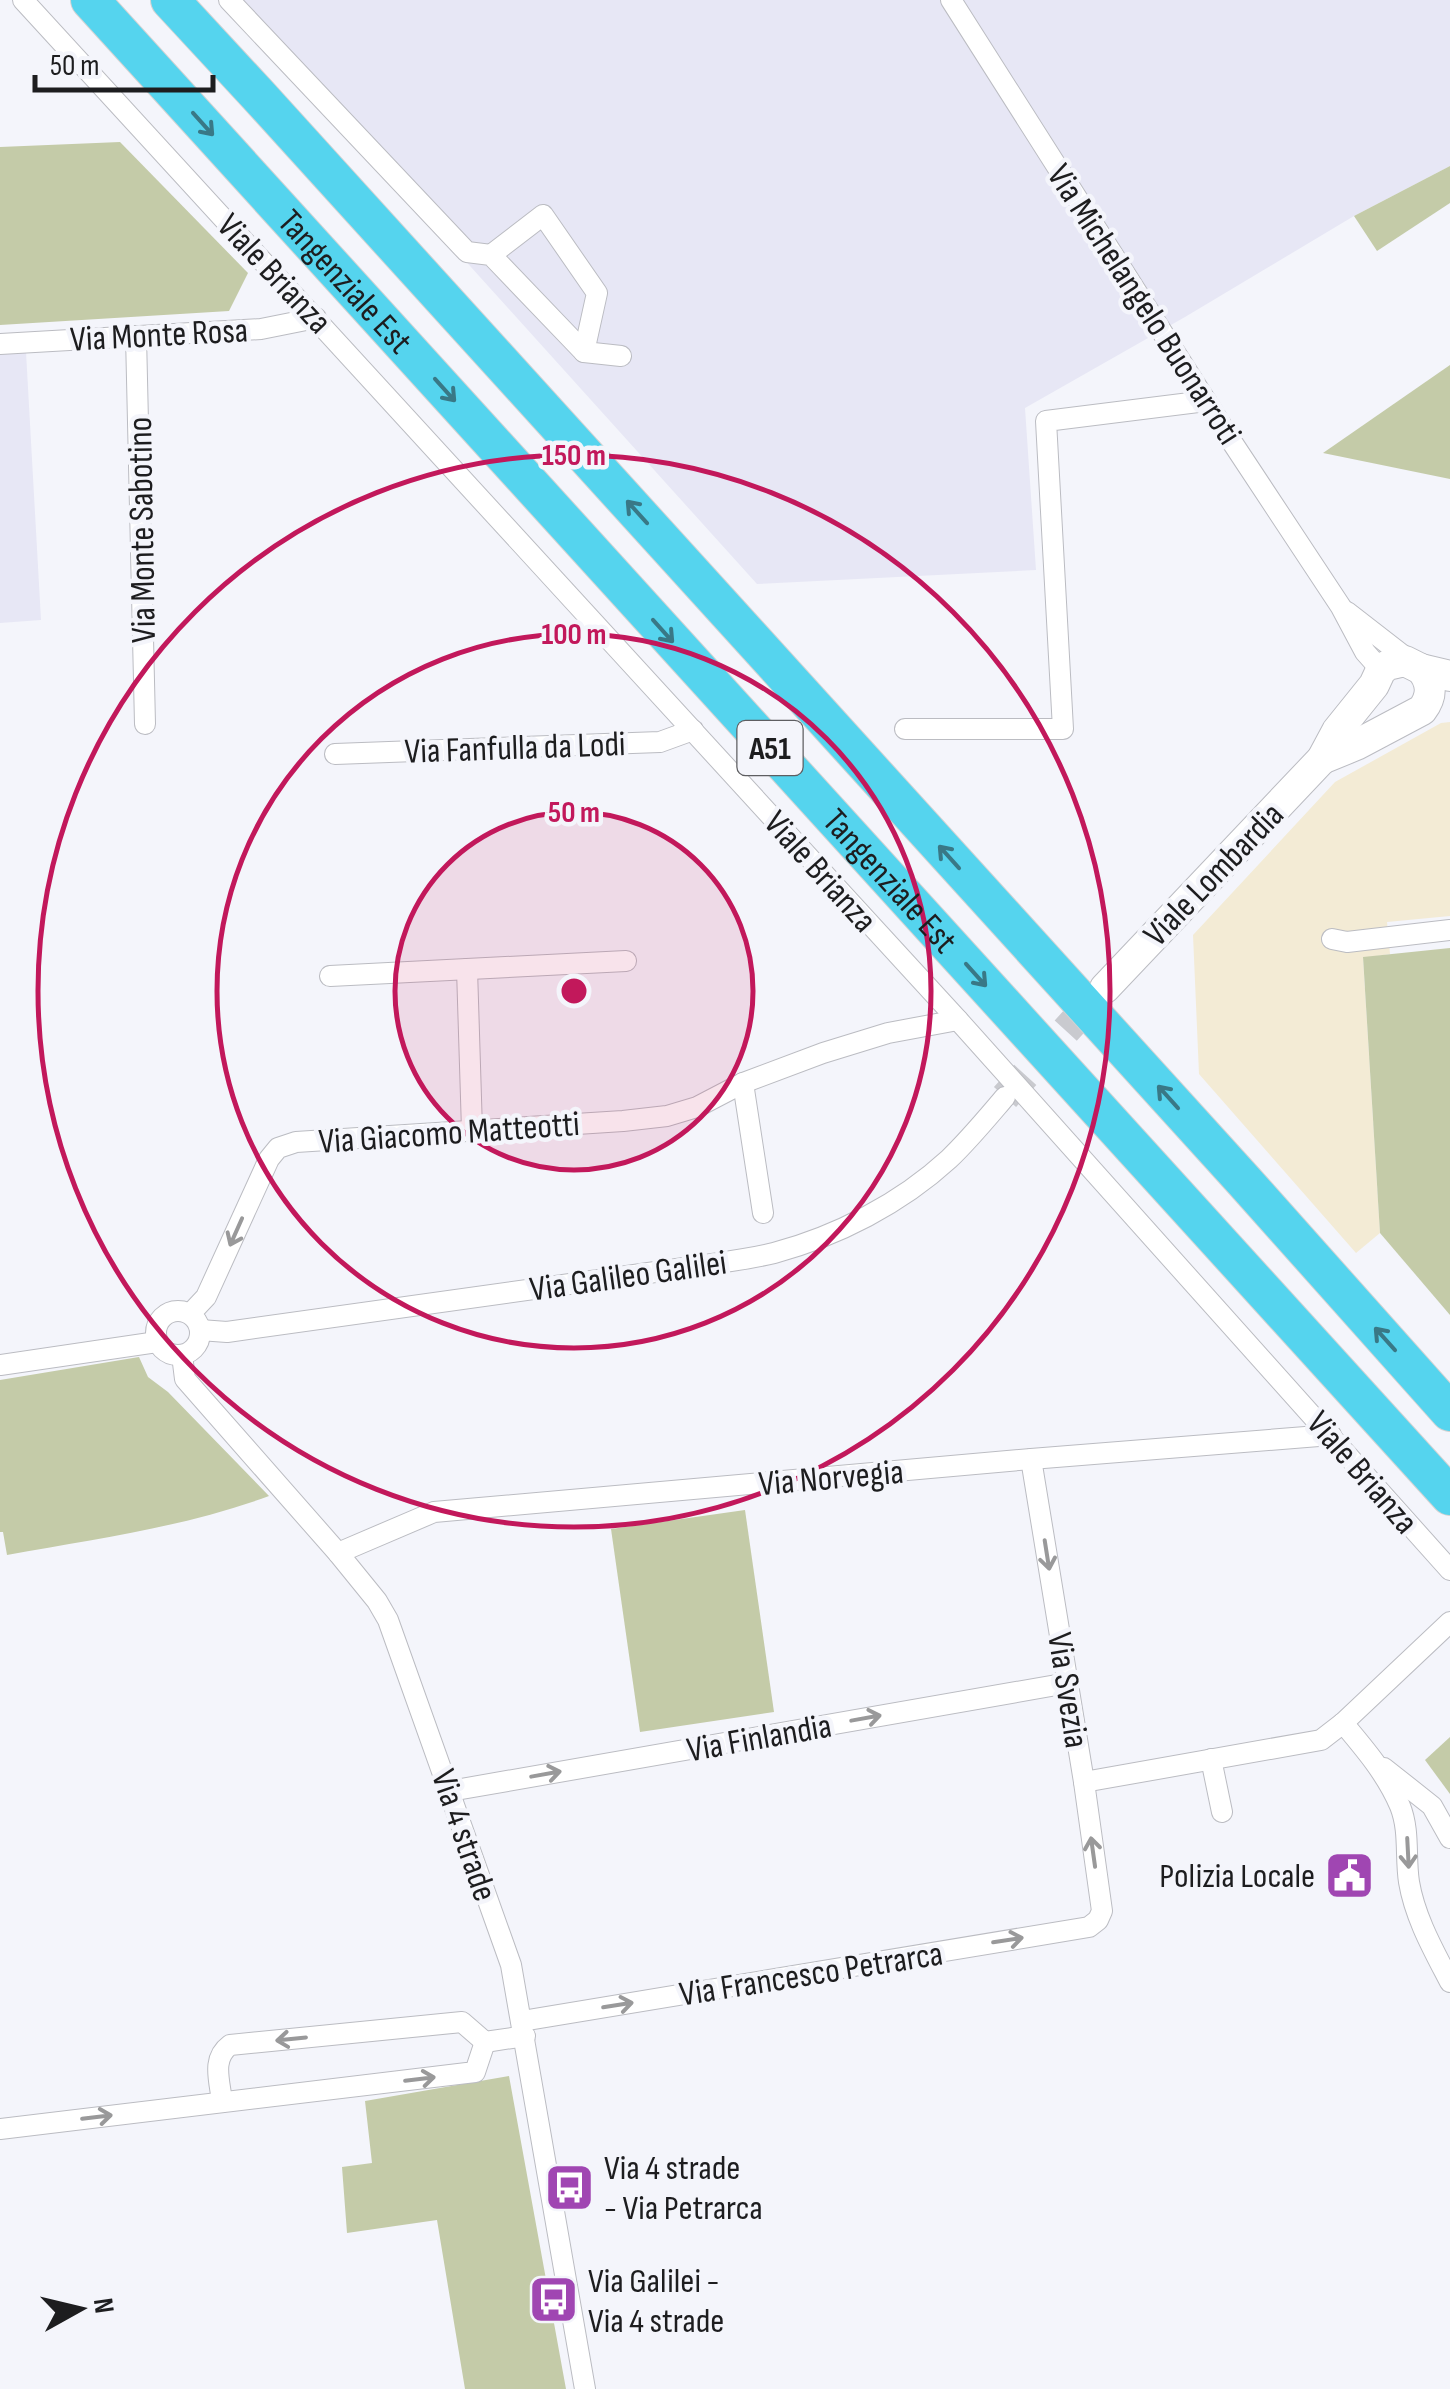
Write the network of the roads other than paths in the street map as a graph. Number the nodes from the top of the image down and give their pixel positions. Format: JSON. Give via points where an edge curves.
{"nodes":[{"id":1,"x":23,"y":0,"type":"edge"},
{"id":2,"x":90,"y":0,"type":"edge"},
{"id":3,"x":173,"y":0,"type":"edge"},
{"id":4,"x":228,"y":0,"type":"edge"},
{"id":5,"x":951,"y":0,"type":"edge"},
{"id":6,"x":491,"y":256,"type":"junction"},
{"id":7,"x":316,"y":318,"type":"junction"},
{"id":8,"x":136,"y":336,"type":"junction"},
{"id":9,"x":0,"y":344,"type":"edge"},
{"id":10,"x":584,"y":352,"type":"junction"},
{"id":11,"x":621,"y":356,"type":"dead end"},
{"id":12,"x":1206,"y":400,"type":"junction"},
{"id":13,"x":1341,"y":608,"type":"junction"},
{"id":14,"x":1428,"y":670,"type":"edge"},
{"id":15,"x":1377,"y":678,"type":"junction"},
{"id":16,"x":1428,"y":706,"type":"edge"},
{"id":17,"x":145,"y":724,"type":"dead end"},
{"id":18,"x":693,"y":730,"type":"junction"},
{"id":19,"x":905,"y":730,"type":"dead end"},
{"id":20,"x":335,"y":754,"type":"dead end"},
{"id":21,"x":1322,"y":759,"type":"junction"},
{"id":22,"x":1450,"y":930,"type":"edge"},
{"id":23,"x":1332,"y":939,"type":"dead end"},
{"id":24,"x":626,"y":961,"type":"dead end"},
{"id":25,"x":467,"y":970,"type":"junction"},
{"id":26,"x":330,"y":976,"type":"dead end"},
{"id":27,"x":1105,"y":988,"type":"tunnel mouth"},
{"id":28,"x":958,"y":1020,"type":"junction"},
{"id":29,"x":744,"y":1083,"type":"junction"},
{"id":30,"x":1005,"y":1097,"type":"tunnel mouth"},
{"id":31,"x":472,"y":1130,"type":"junction"},
{"id":32,"x":763,"y":1213,"type":"dead end"},
{"id":33,"x":195,"y":1322,"type":"junction"},
{"id":34,"x":157,"y":1342,"type":"junction"},
{"id":35,"x":182,"y":1355,"type":"junction"},
{"id":36,"x":0,"y":1365,"type":"edge"},
{"id":37,"x":1450,"y":1412,"type":"edge"},
{"id":38,"x":1331,"y":1435,"type":"junction"},
{"id":39,"x":1031,"y":1459,"type":"junction"},
{"id":40,"x":1450,"y":1496,"type":"edge"},
{"id":41,"x":338,"y":1553,"type":"junction"},
{"id":42,"x":1450,"y":1570,"type":"edge"},
{"id":43,"x":1450,"y":1622,"type":"edge"},
{"id":44,"x":1068,"y":1683,"type":"junction"},
{"id":45,"x":1343,"y":1724,"type":"junction"},
{"id":46,"x":1211,"y":1759,"type":"junction"},
{"id":47,"x":1376,"y":1762,"type":"junction"},
{"id":48,"x":1084,"y":1782,"type":"junction"},
{"id":49,"x":450,"y":1790,"type":"junction"},
{"id":50,"x":1222,"y":1812,"type":"dead end"},
{"id":51,"x":1450,"y":1838,"type":"edge"},
{"id":52,"x":1098,"y":1920,"type":"joint"},
{"id":53,"x":1450,"y":1982,"type":"edge"},
{"id":54,"x":524,"y":2029,"type":"junction"},
{"id":55,"x":485,"y":2042,"type":"junction"},
{"id":56,"x":222,"y":2102,"type":"junction"},
{"id":57,"x":0,"y":2128,"type":"edge"},
{"id":58,"x":584,"y":2389,"type":"edge"}],
"edges":[{"from":1,"to":7,"type":"street","name":"Viale Brianza"},
{"from":2,"to":40,"type":"highway","name":"Tangenziale Est","number":"A51","one_way":true},
{"from":37,"to":3,"type":"highway","name":"Tangenziale Est","number":"A51","one_way":true},
{"from":4,"to":6,"type":"street","via":[[467,252]]},
{"from":5,"to":12,"type":"street","name":"Via Michelangelo Buonarroti"},
{"from":6,"to":10,"type":"street"},
{"from":6,"to":10,"type":"street","via":[[543,215],[597,293]]},
{"from":7,"to":8,"type":"street","name":"Via Monte Rosa","via":[[261,329]]},
{"from":7,"to":18,"type":"street","name":"Viale Brianza"},
{"from":8,"to":9,"type":"street","name":"Via Monte Rosa"},
{"from":8,"to":17,"type":"street","name":"Via Monte Sabotino"},
{"from":10,"to":11,"type":"street"},
{"from":12,"to":13,"type":"street","name":"Via Michelangelo Buonarroti"},
{"from":12,"to":19,"type":"street","via":[[1046,422],[1063,729]]},
{"from":13,"to":14,"type":"street","name":"Via Michelangelo Buonarroti"},
{"from":13,"to":15,"type":"street","name":"Via Michelangelo Buonarroti"},
{"from":14,"to":15,"type":"street","via":[[1396,662]]},
{"from":14,"to":16,"type":"street"},
{"from":15,"to":16,"type":"street","via":[[1373,693],[1387,715]]},
{"from":15,"to":21,"type":"street","name":"Viale Lombardia"},
{"from":16,"to":21,"type":"street","name":"Viale Lombardia"},
{"from":18,"to":20,"type":"street","name":"Via Fanfulla da Lodi","via":[[660,742]]},
{"from":18,"to":28,"type":"street","name":"Viale Brianza"},
{"from":21,"to":27,"type":"street","name":"Viale Lombardia"},
{"from":22,"to":23,"type":"street"},
{"from":24,"to":25,"type":"street"},
{"from":25,"to":26,"type":"street"},
{"from":25,"to":31,"type":"street"},
{"from":28,"to":29,"type":"street","name":"Via Giacomo Matteotti","via":[[872,1038]]},
{"from":28,"to":38,"type":"street","name":"Viale Brianza"},
{"from":29,"to":31,"type":"street","name":"Via Giacomo Matteotti","via":[[667,1116]]},
{"from":29,"to":32,"type":"street"},
{"from":30,"to":33,"type":"street","name":"Via Galileo Galilei","via":[[948,1160],[908,1191],[810,1243],[227,1332]]},
{"from":31,"to":33,"type":"street","name":"Via Giacomo Matteotti","one_way":true,"via":[[278,1148]]},
{"from":33,"to":34,"type":"street","via":[[172,1311],[158,1323]]},
{"from":33,"to":35,"type":"street","via":[[200,1338]]},
{"from":34,"to":35,"type":"street"},
{"from":34,"to":36,"type":"street"},
{"from":35,"to":41,"type":"street","name":"Via 4 strade","via":[[185,1379]]},
{"from":38,"to":39,"type":"street","name":"Via Norvegia"},
{"from":38,"to":42,"type":"street","name":"Viale Brianza"},
{"from":39,"to":41,"type":"street","name":"Via Norvegia","via":[[434,1512]]},
{"from":39,"to":44,"type":"street","name":"Via Svezia","one_way":true},
{"from":41,"to":49,"type":"street","name":"Via 4 strade","via":[[388,1620]]},
{"from":43,"to":45,"type":"street"},
{"from":44,"to":48,"type":"street","name":"Via Svezia"},
{"from":49,"to":44,"type":"street","name":"Via Finlandia","one_way":true},
{"from":45,"to":46,"type":"street","via":[[1321,1740]]},
{"from":45,"to":47,"type":"street"},
{"from":46,"to":48,"type":"street"},
{"from":46,"to":50,"type":"street"},
{"from":47,"to":51,"type":"street","via":[[1432,1806]]},
{"from":47,"to":53,"type":"street","one_way":true,"via":[[1398,1802],[1409,1881]]},
{"from":52,"to":48,"type":"street","name":"Via Svezia","one_way":true},
{"from":49,"to":54,"type":"street","name":"Via 4 strade","via":[[511,1965]]},
{"from":54,"to":52,"type":"street","name":"Via Francesco Petrarca","one_way":true},
{"from":54,"to":55,"type":"street","name":"Via Francesco Petrarca"},
{"from":54,"to":58,"type":"street","name":"Via 4 strade"},
{"from":56,"to":55,"type":"street","one_way":true,"via":[[475,2072]]},
{"from":55,"to":56,"type":"street","one_way":true,"via":[[462,2022],[230,2045],[217,2060]]},
{"from":57,"to":56,"type":"street","one_way":true}]}
